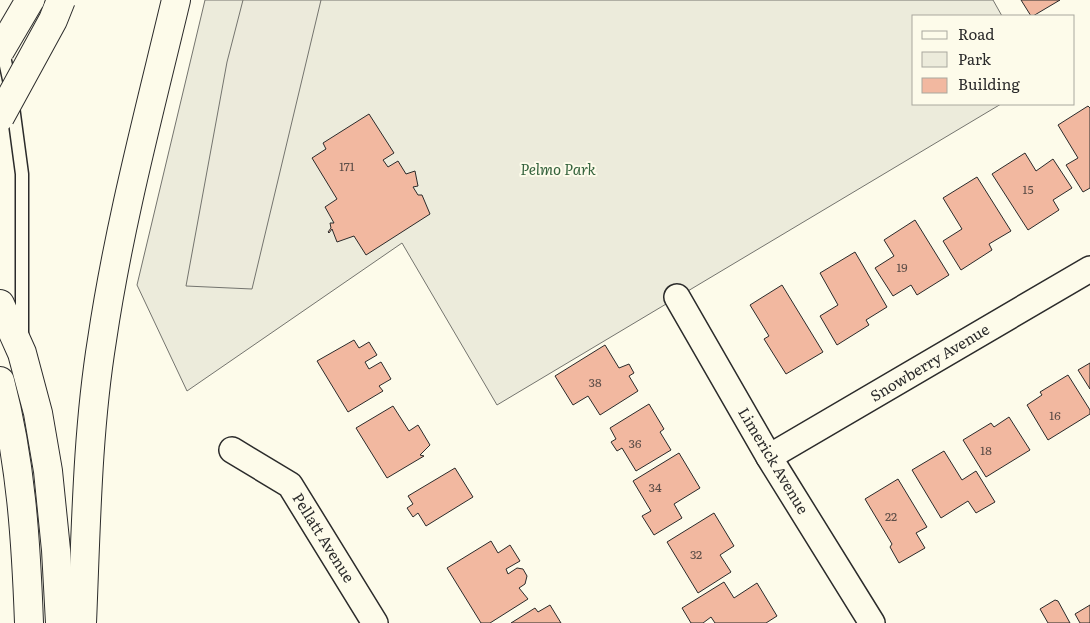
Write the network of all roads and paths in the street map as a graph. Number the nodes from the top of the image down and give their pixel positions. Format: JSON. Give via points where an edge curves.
{"nodes":[{"id":1,"x":30,"y":0,"type":"edge"},
{"id":2,"x":61,"y":0,"type":"edge"},
{"id":3,"x":176,"y":0,"type":"edge"},
{"id":4,"x":0,"y":35,"type":"edge"},
{"id":5,"x":0,"y":51,"type":"edge"},
{"id":6,"x":0,"y":117,"type":"edge"},
{"id":7,"x":1090,"y":269,"type":"edge"},
{"id":8,"x":677,"y":297,"type":"dead end"},
{"id":9,"x":0,"y":304,"type":"edge"},
{"id":10,"x":22,"y":353,"type":"junction"},
{"id":11,"x":0,"y":381,"type":"edge"},
{"id":12,"x":232,"y":450,"type":"dead end"},
{"id":13,"x":769,"y":457,"type":"junction"},
{"id":14,"x":30,"y":623,"type":"edge"},
{"id":15,"x":60,"y":623,"type":"edge"},
{"id":16,"x":82,"y":623,"type":"edge"},
{"id":17,"x":376,"y":623,"type":"edge"},
{"id":18,"x":872,"y":623,"type":"edge"}],
"edges":[{"from":1,"to":5,"type":"highway","bridge":true},
{"from":2,"to":6,"type":"highway","bridge":true},
{"from":3,"to":16,"type":"highway","via":[[135,166],[101,341],[92,426]]},
{"from":4,"to":10,"type":"lane","via":[[22,174]]},
{"from":7,"to":13,"type":"street","name":"Snowberry Avenue"},
{"from":8,"to":13,"type":"street","name":"Limerick Avenue"},
{"from":9,"to":10,"type":"highway"},
{"from":10,"to":15,"type":"highway","via":[[48,471]]},
{"from":11,"to":14,"type":"highway","via":[[23,506]]},
{"from":12,"to":17,"type":"street","name":"Pellatt Avenue","via":[[290,485]]},
{"from":13,"to":18,"type":"street","name":"Limerick Avenue"}]}
